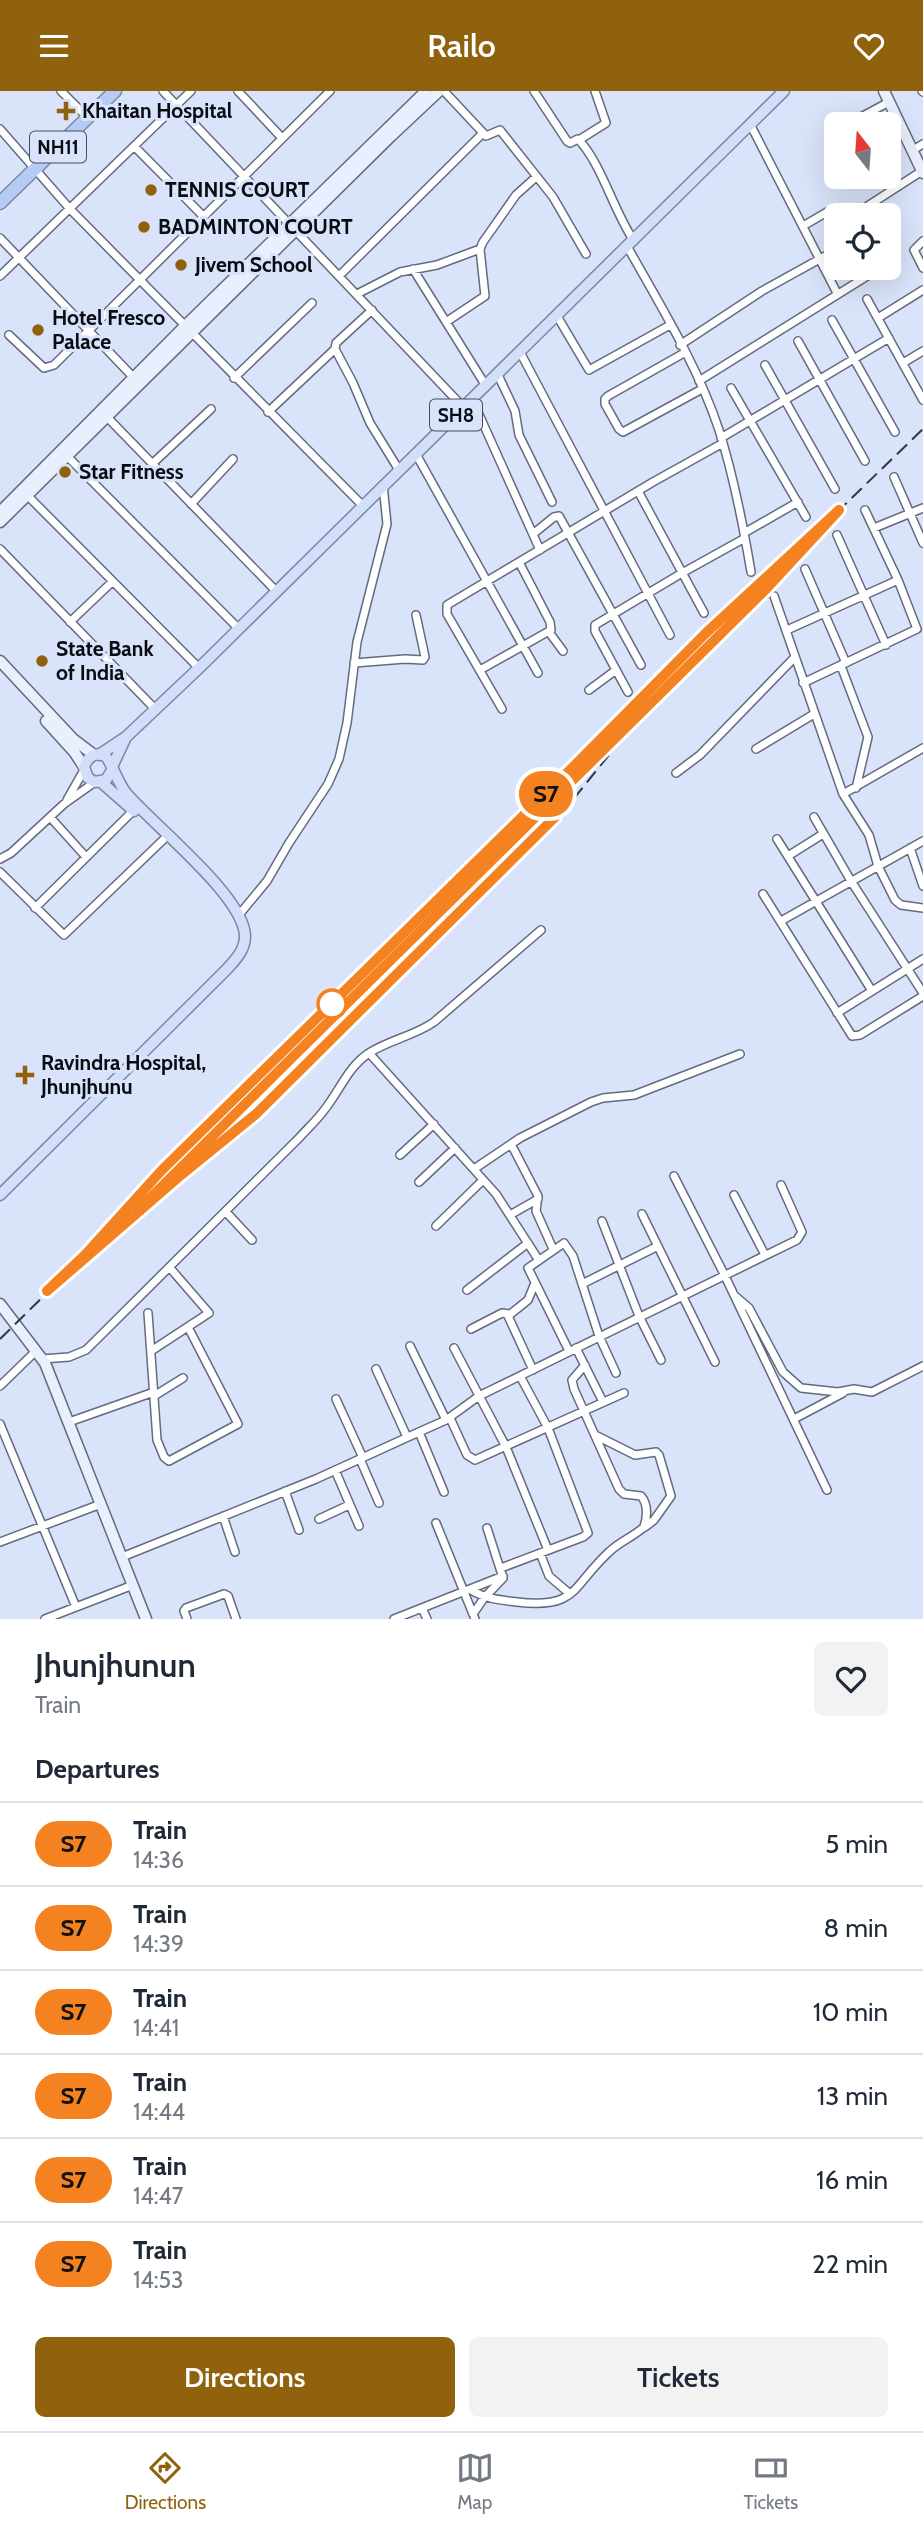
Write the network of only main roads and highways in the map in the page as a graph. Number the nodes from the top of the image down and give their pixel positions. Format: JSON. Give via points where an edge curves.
{"nodes":[{"id":1,"x":103,"y":91,"type":"edge"},
{"id":2,"x":115,"y":91,"type":"edge"},
{"id":3,"x":783,"y":91,"type":"edge"},
{"id":4,"x":33,"y":165,"type":"junction"},
{"id":5,"x":0,"y":191,"type":"edge"},
{"id":6,"x":0,"y":203,"type":"edge"},
{"id":7,"x":126,"y":737,"type":"junction"},
{"id":8,"x":97,"y":755,"type":"junction"},
{"id":9,"x":112,"y":769,"type":"junction"},
{"id":10,"x":98,"y":782,"type":"junction"},
{"id":11,"x":227,"y":899,"type":"junction"},
{"id":12,"x":0,"y":1195,"type":"edge"}],
"edges":[{"from":1,"to":4,"type":"highway","number":"NH11"},
{"from":2,"to":4,"type":"highway","number":"NH11"},
{"from":3,"to":7,"type":"main road","number":"SH8"},
{"from":4,"to":5,"type":"highway","number":"NH11"},
{"from":4,"to":6,"type":"highway","number":"NH11"},
{"from":7,"to":8,"type":"main road","number":"SH8"},
{"from":7,"to":9,"type":"main road","number":"SH8"},
{"from":8,"to":9,"type":"main road","via":[[109,760]]},
{"from":8,"to":10,"type":"main road","number":"SH8","via":[[89,758],[84,769],[88,778]]},
{"from":9,"to":10,"type":"main road","number":"SH8","via":[[110,776]]},
{"from":9,"to":11,"type":"main road","via":[[124,791]]},
{"from":10,"to":11,"type":"main road","via":[[134,810],[217,895]]},
{"from":11,"to":12,"type":"main road","via":[[245,936],[238,956]]}]}
